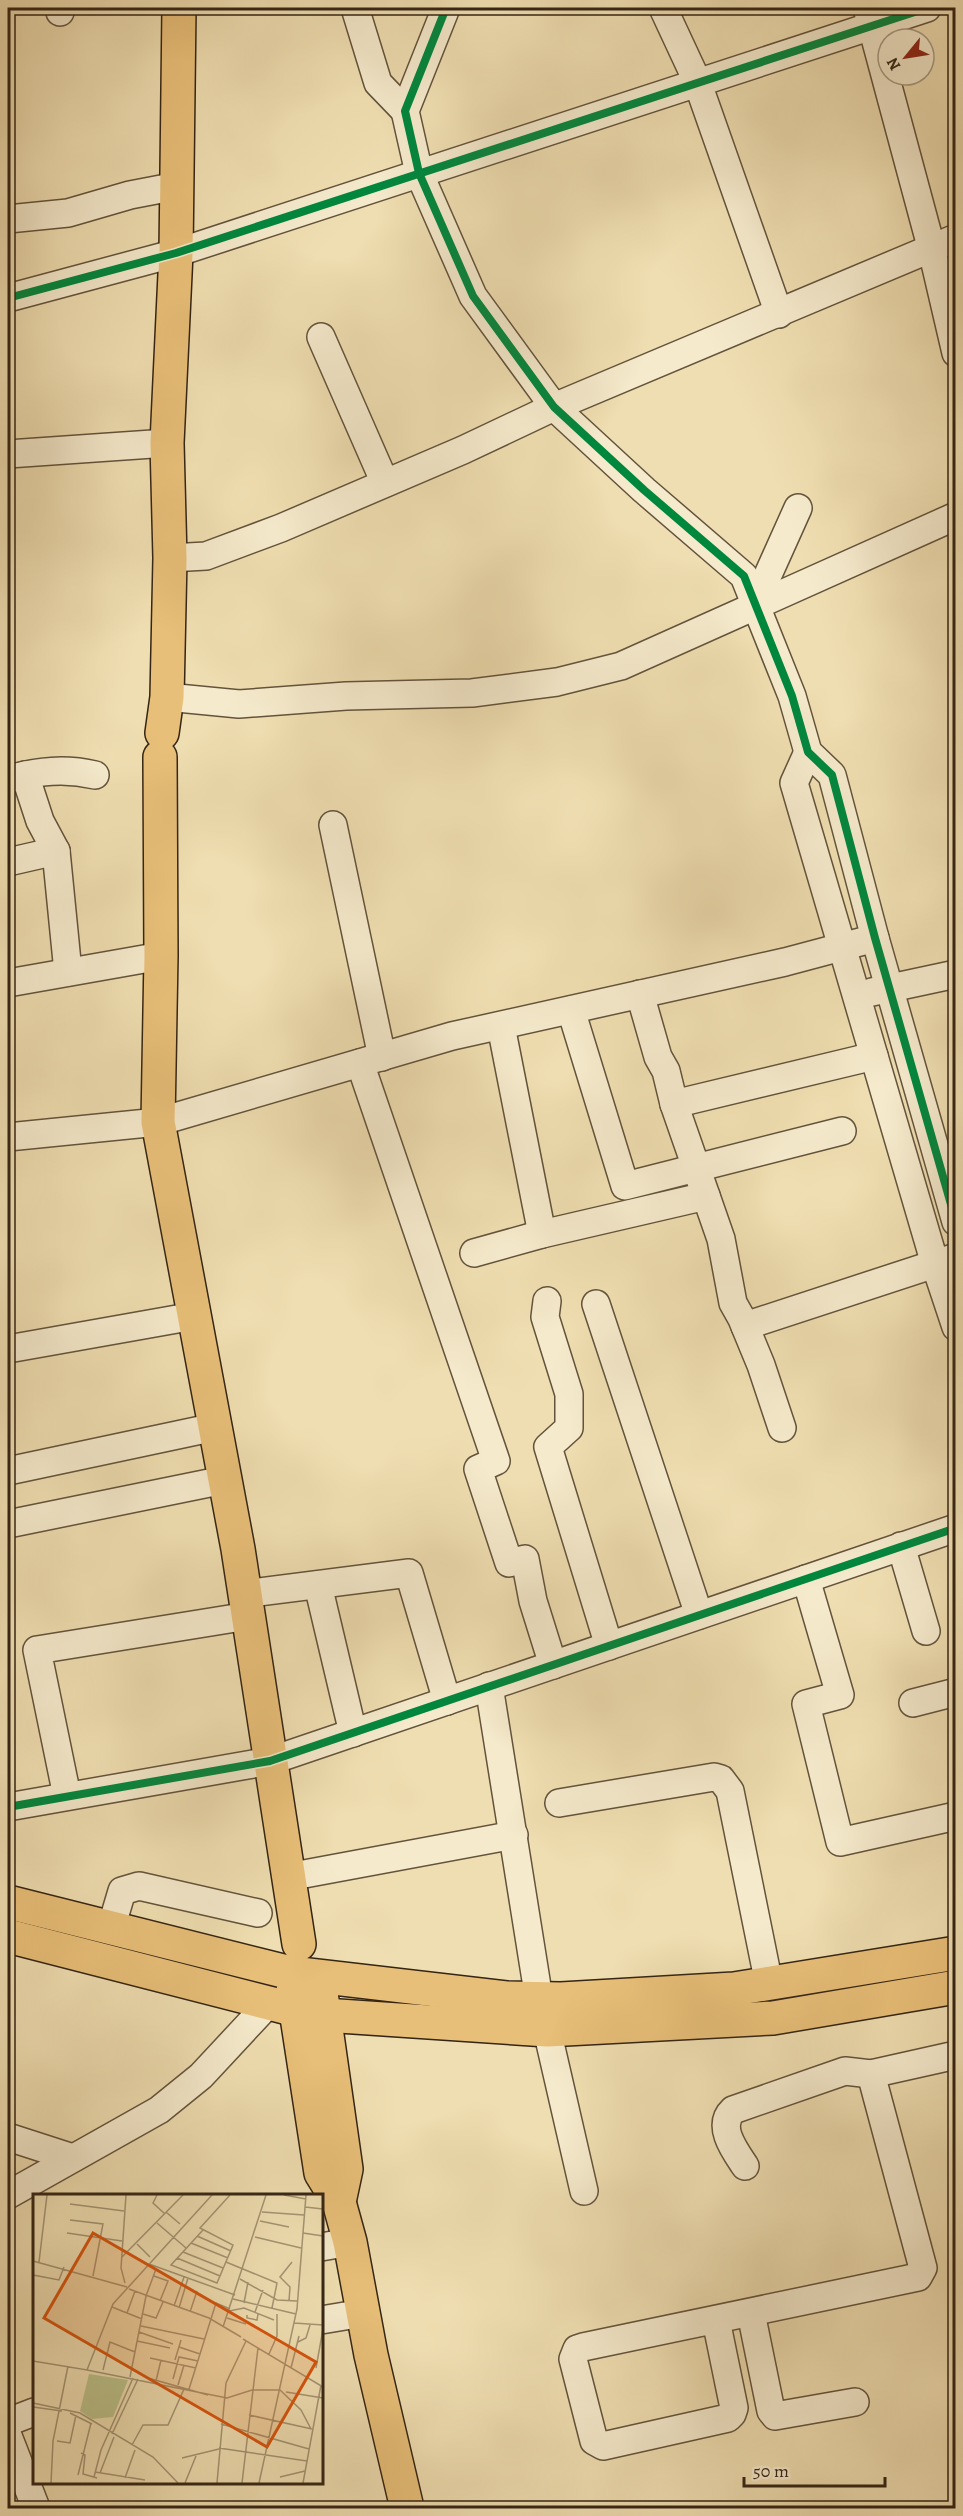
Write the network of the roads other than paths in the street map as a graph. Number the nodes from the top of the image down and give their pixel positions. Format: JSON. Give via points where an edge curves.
{"nodes":[{"id":1,"x":179,"y":8,"type":"edge"},
{"id":2,"x":355,"y":8,"type":"edge"},
{"id":3,"x":446,"y":8,"type":"edge"},
{"id":4,"x":663,"y":8,"type":"edge"},
{"id":5,"x":927,"y":8,"type":"edge"},
{"id":6,"x":869,"y":16,"type":"edge"},
{"id":7,"x":697,"y":81,"type":"junction"},
{"id":8,"x":405,"y":111,"type":"junction"},
{"id":9,"x":419,"y":173,"type":"junction"},
{"id":10,"x":177,"y":186,"type":"junction"},
{"id":11,"x":8,"y":219,"type":"edge"},
{"id":12,"x":944,"y":244,"type":"edge"},
{"id":13,"x":176,"y":253,"type":"junction"},
{"id":14,"x":8,"y":298,"type":"edge"},
{"id":15,"x":779,"y":314,"type":"junction"},
{"id":16,"x":321,"y":337,"type":"dead end"},
{"id":17,"x":956,"y":353,"type":"edge"},
{"id":18,"x":555,"y":407,"type":"junction"},
{"id":19,"x":167,"y":443,"type":"junction"},
{"id":20,"x":8,"y":454,"type":"edge"},
{"id":21,"x":385,"y":483,"type":"junction"},
{"id":22,"x":798,"y":508,"type":"dead end"},
{"id":23,"x":956,"y":516,"type":"edge"},
{"id":24,"x":170,"y":558,"type":"junction"},
{"id":25,"x":754,"y":606,"type":"junction"},
{"id":26,"x":167,"y":697,"type":"junction"},
{"id":27,"x":807,"y":747,"type":"junction"},
{"id":28,"x":95,"y":776,"type":"dead end"},
{"id":29,"x":16,"y":777,"type":"edge"},
{"id":30,"x":333,"y":825,"type":"dead end"},
{"id":31,"x":56,"y":851,"type":"junction"},
{"id":32,"x":8,"y":862,"type":"edge"},
{"id":33,"x":875,"y":938,"type":"junction"},
{"id":34,"x":842,"y":947,"type":"junction"},
{"id":35,"x":161,"y":956,"type":"junction"},
{"id":36,"x":68,"y":972,"type":"junction"},
{"id":37,"x":956,"y":974,"type":"edge"},
{"id":38,"x":8,"y":983,"type":"edge"},
{"id":39,"x":888,"y":987,"type":"junction"},
{"id":40,"x":640,"y":994,"type":"junction"},
{"id":41,"x":856,"y":996,"type":"junction"},
{"id":42,"x":571,"y":1010,"type":"junction"},
{"id":43,"x":501,"y":1026,"type":"junction"},
{"id":44,"x":874,"y":1056,"type":"junction"},
{"id":45,"x":371,"y":1060,"type":"junction"},
{"id":46,"x":674,"y":1104,"type":"junction"},
{"id":47,"x":158,"y":1122,"type":"junction"},
{"id":48,"x":842,"y":1131,"type":"dead end"},
{"id":49,"x":8,"y":1137,"type":"edge"},
{"id":50,"x":696,"y":1168,"type":"junction"},
{"id":51,"x":706,"y":1196,"type":"junction"},
{"id":52,"x":956,"y":1222,"type":"edge"},
{"id":53,"x":542,"y":1234,"type":"junction"},
{"id":54,"x":474,"y":1253,"type":"dead end"},
{"id":55,"x":945,"y":1261,"type":"edge"},
{"id":56,"x":547,"y":1301,"type":"dead end"},
{"id":57,"x":596,"y":1304,"type":"dead end"},
{"id":58,"x":194,"y":1316,"type":"junction"},
{"id":59,"x":745,"y":1326,"type":"junction"},
{"id":60,"x":956,"y":1327,"type":"edge"},
{"id":61,"x":8,"y":1349,"type":"edge"},
{"id":62,"x":215,"y":1427,"type":"junction"},
{"id":63,"x":782,"y":1428,"type":"dead end"},
{"id":64,"x":8,"y":1471,"type":"edge"},
{"id":65,"x":225,"y":1480,"type":"junction"},
{"id":66,"x":8,"y":1524,"type":"edge"},
{"id":67,"x":956,"y":1528,"type":"edge"},
{"id":68,"x":901,"y":1546,"type":"junction"},
{"id":69,"x":806,"y":1579,"type":"junction"},
{"id":70,"x":318,"y":1585,"type":"junction"},
{"id":71,"x":246,"y":1605,"type":"junction"},
{"id":72,"x":699,"y":1615,"type":"junction"},
{"id":73,"x":926,"y":1631,"type":"dead end"},
{"id":74,"x":609,"y":1646,"type":"junction"},
{"id":75,"x":553,"y":1665,"type":"junction"},
{"id":76,"x":489,"y":1686,"type":"junction"},
{"id":77,"x":956,"y":1692,"type":"edge"},
{"id":78,"x":447,"y":1701,"type":"junction"},
{"id":79,"x":913,"y":1704,"type":"dead end"},
{"id":80,"x":353,"y":1733,"type":"junction"},
{"id":81,"x":270,"y":1761,"type":"junction"},
{"id":82,"x":67,"y":1796,"type":"junction"},
{"id":83,"x":559,"y":1803,"type":"dead end"},
{"id":84,"x":8,"y":1807,"type":"edge"},
{"id":85,"x":956,"y":1816,"type":"edge"},
{"id":86,"x":513,"y":1835,"type":"junction"},
{"id":87,"x":288,"y":1877,"type":"junction"},
{"id":88,"x":8,"y":1902,"type":"edge"},
{"id":89,"x":258,"y":1913,"type":"dead end"},
{"id":90,"x":111,"y":1928,"type":"junction"},
{"id":91,"x":8,"y":1936,"type":"edge"},
{"id":92,"x":956,"y":1953,"type":"edge"},
{"id":93,"x":303,"y":1965,"type":"junction"},
{"id":94,"x":769,"y":1984,"type":"junction"},
{"id":95,"x":956,"y":1987,"type":"edge"},
{"id":96,"x":539,"y":1999,"type":"junction"},
{"id":97,"x":296,"y":2010,"type":"junction"},
{"id":98,"x":547,"y":2030,"type":"junction"},
{"id":99,"x":956,"y":2055,"type":"edge"},
{"id":100,"x":871,"y":2074,"type":"junction"},
{"id":101,"x":8,"y":2137,"type":"edge"},
{"id":102,"x":73,"y":2158,"type":"junction"},
{"id":103,"x":745,"y":2166,"type":"dead end"},
{"id":104,"x":584,"y":2191,"type":"dead end"},
{"id":105,"x":8,"y":2195,"type":"edge"},
{"id":106,"x":336,"y":2245,"type":"edge"},
{"id":107,"x":363,"y":2313,"type":"junction"},
{"id":108,"x":751,"y":2313,"type":"junction"},
{"id":109,"x":322,"y":2320,"type":"edge"},
{"id":110,"x":716,"y":2320,"type":"junction"},
{"id":111,"x":855,"y":2402,"type":"dead end"},
{"id":112,"x":33,"y":2412,"type":"edge"},
{"id":113,"x":8,"y":2422,"type":"edge"},
{"id":114,"x":8,"y":2436,"type":"edge"},
{"id":115,"x":36,"y":2508,"type":"edge"},
{"id":116,"x":407,"y":2508,"type":"edge"}],
"edges":[{"from":1,"to":10,"type":"main road"},
{"from":2,"to":8,"type":"street","via":[[378,83]]},
{"from":3,"to":8,"type":"street"},
{"from":4,"to":7,"type":"street"},
{"from":5,"to":6,"type":"street"},
{"from":6,"to":7,"type":"street"},
{"from":6,"to":12,"type":"street"},
{"from":7,"to":9,"type":"street"},
{"from":7,"to":15,"type":"street"},
{"from":8,"to":9,"type":"street"},
{"from":9,"to":13,"type":"street"},
{"from":9,"to":18,"type":"street","via":[[473,296]]},
{"from":10,"to":11,"type":"street","via":[[68,213]]},
{"from":10,"to":13,"type":"main road"},
{"from":12,"to":15,"type":"street"},
{"from":12,"to":17,"type":"street"},
{"from":13,"to":14,"type":"street"},
{"from":13,"to":19,"type":"main road"},
{"from":15,"to":18,"type":"street"},
{"from":16,"to":21,"type":"street"},
{"from":18,"to":21,"type":"street"},
{"from":18,"to":25,"type":"street","via":[[744,576]]},
{"from":19,"to":20,"type":"street"},
{"from":19,"to":24,"type":"main road"},
{"from":21,"to":24,"type":"street","via":[[206,556]]},
{"from":22,"to":25,"type":"street"},
{"from":23,"to":25,"type":"street"},
{"from":24,"to":26,"type":"main road"},
{"from":25,"to":26,"type":"street","via":[[621,666],[556,682],[472,693],[239,704]]},
{"from":25,"to":27,"type":"street","via":[[792,696]]},
{"from":26,"to":35,"type":"main road","via":[[161,745]]},
{"from":27,"to":33,"type":"street","via":[[832,775]]},
{"from":27,"to":34,"type":"street","via":[[794,783]]},
{"from":28,"to":29,"type":"street","via":[[50,771]]},
{"from":29,"to":31,"type":"street"},
{"from":30,"to":45,"type":"street"},
{"from":31,"to":32,"type":"street"},
{"from":31,"to":36,"type":"street"},
{"from":33,"to":34,"type":"street"},
{"from":33,"to":39,"type":"street"},
{"from":34,"to":40,"type":"street"},
{"from":34,"to":41,"type":"street"},
{"from":35,"to":36,"type":"street"},
{"from":35,"to":47,"type":"main road"},
{"from":36,"to":38,"type":"street"},
{"from":37,"to":39,"type":"street"},
{"from":39,"to":41,"type":"street"},
{"from":39,"to":52,"type":"street"},
{"from":40,"to":42,"type":"street"},
{"from":40,"to":46,"type":"street"},
{"from":41,"to":44,"type":"street"},
{"from":42,"to":43,"type":"street"},
{"from":42,"to":50,"type":"street","via":[[625,1186]]},
{"from":43,"to":45,"type":"street"},
{"from":43,"to":53,"type":"street"},
{"from":44,"to":46,"type":"street"},
{"from":44,"to":55,"type":"street"},
{"from":45,"to":47,"type":"street"},
{"from":45,"to":75,"type":"street","via":[[496,1461],[478,1469],[509,1563],[525,1559]]},
{"from":46,"to":50,"type":"street"},
{"from":47,"to":49,"type":"street"},
{"from":47,"to":58,"type":"main road"},
{"from":48,"to":50,"type":"street"},
{"from":50,"to":51,"type":"street"},
{"from":51,"to":53,"type":"street"},
{"from":51,"to":59,"type":"street","via":[[721,1239],[733,1303]]},
{"from":53,"to":54,"type":"street"},
{"from":55,"to":59,"type":"street"},
{"from":55,"to":60,"type":"street"},
{"from":56,"to":74,"type":"street","via":[[545,1317],[569,1395],[569,1428],[548,1447]]},
{"from":57,"to":72,"type":"street"},
{"from":58,"to":61,"type":"street"},
{"from":58,"to":62,"type":"main road"},
{"from":59,"to":63,"type":"street"},
{"from":62,"to":64,"type":"street"},
{"from":62,"to":65,"type":"main road"},
{"from":65,"to":66,"type":"street"},
{"from":65,"to":71,"type":"main road"},
{"from":67,"to":68,"type":"street"},
{"from":68,"to":69,"type":"street"},
{"from":68,"to":73,"type":"street"},
{"from":69,"to":72,"type":"street"},
{"from":69,"to":85,"type":"street","via":[[840,1695],[806,1704],[840,1842]]},
{"from":70,"to":71,"type":"street"},
{"from":70,"to":78,"type":"street","via":[[409,1573]]},
{"from":70,"to":80,"type":"street"},
{"from":71,"to":81,"type":"main road"},
{"from":71,"to":82,"type":"street","via":[[37,1650]]},
{"from":72,"to":74,"type":"street"},
{"from":74,"to":75,"type":"street"},
{"from":75,"to":76,"type":"street"},
{"from":76,"to":78,"type":"street"},
{"from":76,"to":86,"type":"street"},
{"from":77,"to":79,"type":"street"},
{"from":78,"to":80,"type":"street"},
{"from":80,"to":81,"type":"street"},
{"from":81,"to":82,"type":"street"},
{"from":81,"to":87,"type":"main road"},
{"from":82,"to":84,"type":"street"},
{"from":83,"to":94,"type":"street","via":[[714,1777],[721,1779],[730,1791]]},
{"from":86,"to":87,"type":"street"},
{"from":86,"to":96,"type":"street"},
{"from":87,"to":93,"type":"main road"},
{"from":88,"to":90,"type":"main road"},
{"from":89,"to":90,"type":"street","via":[[139,1886],[122,1891]]},
{"from":90,"to":93,"type":"main road"},
{"from":91,"to":97,"type":"main road"},
{"from":92,"to":94,"type":"main road"},
{"from":93,"to":96,"type":"main road","via":[[506,1998]]},
{"from":93,"to":97,"type":"main road"},
{"from":94,"to":96,"type":"main road"},
{"from":95,"to":98,"type":"main road","via":[[773,2018]]},
{"from":97,"to":98,"type":"main road"},
{"from":97,"to":102,"type":"street","via":[[159,2110]]},
{"from":97,"to":106,"type":"main road","via":[[346,2169]]},
{"from":98,"to":104,"type":"street"},
{"from":99,"to":100,"type":"street"},
{"from":100,"to":103,"type":"street","via":[[845,2071],[733,2110],[726,2122],[728,2134]]},
{"from":100,"to":108,"type":"street","via":[[922,2273],[912,2280]]},
{"from":101,"to":102,"type":"street"},
{"from":102,"to":105,"type":"street"},
{"from":106,"to":107,"type":"main road"},
{"from":107,"to":109,"type":"street"},
{"from":107,"to":116,"type":"main road"},
{"from":108,"to":110,"type":"street"},
{"from":108,"to":111,"type":"street","via":[[775,2416]]},
{"from":110,"to":110,"type":"street","via":[[577,2349],[573,2359],[594,2441],[603,2446],[728,2418],[734,2408]]},
{"from":112,"to":113,"type":"street"},
{"from":114,"to":115,"type":"street"}]}
